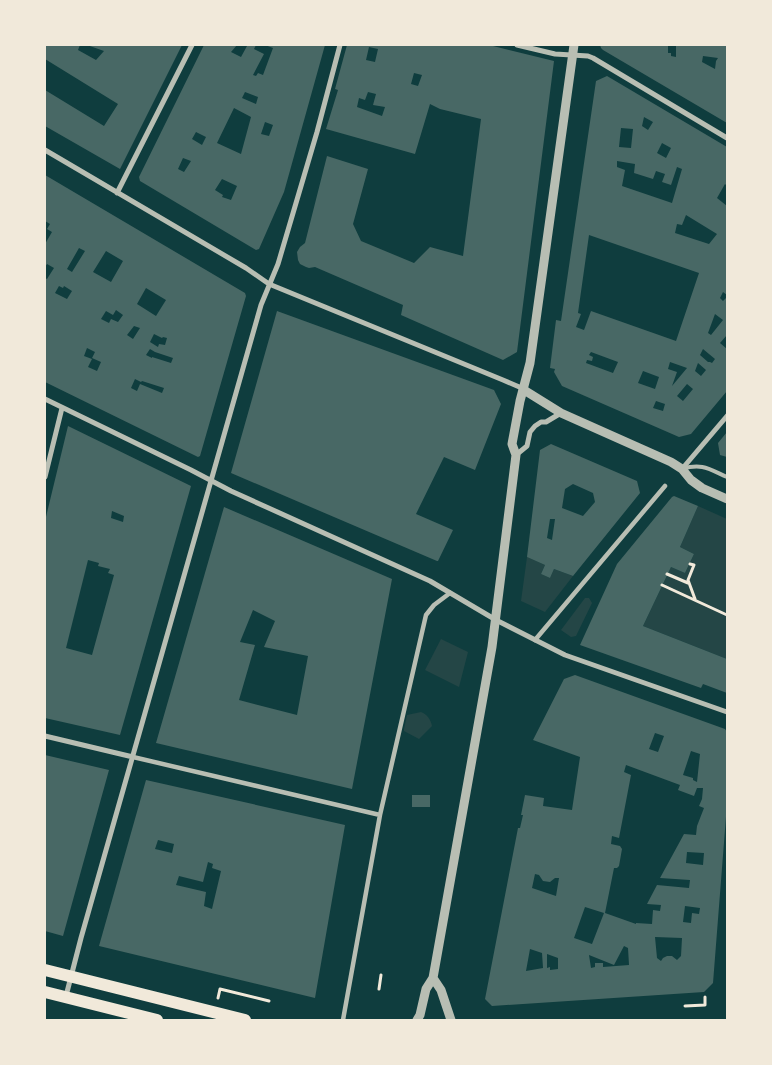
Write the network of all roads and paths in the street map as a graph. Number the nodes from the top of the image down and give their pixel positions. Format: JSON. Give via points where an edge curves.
{"nodes":[{"id":1,"x":192,"y":45,"type":"edge"},
{"id":2,"x":340,"y":45,"type":"edge"},
{"id":3,"x":518,"y":45,"type":"edge"},
{"id":4,"x":574,"y":45,"type":"edge"},
{"id":5,"x":573,"y":56,"type":"junction"},
{"id":6,"x":727,"y":138,"type":"edge"},
{"id":7,"x":45,"y":150,"type":"edge"},
{"id":8,"x":117,"y":193,"type":"junction"},
{"id":9,"x":269,"y":284,"type":"junction"},
{"id":10,"x":524,"y":390,"type":"junction"},
{"id":11,"x":45,"y":399,"type":"edge"},
{"id":12,"x":62,"y":408,"type":"junction"},
{"id":13,"x":561,"y":413,"type":"junction"},
{"id":14,"x":727,"y":416,"type":"edge"},
{"id":15,"x":516,"y":455,"type":"junction"},
{"id":16,"x":682,"y":469,"type":"junction"},
{"id":17,"x":45,"y":477,"type":"edge"},
{"id":18,"x":727,"y":477,"type":"edge"},
{"id":19,"x":211,"y":481,"type":"junction"},
{"id":20,"x":665,"y":486,"type":"dead end"},
{"id":21,"x":727,"y":499,"type":"edge"},
{"id":22,"x":690,"y":564,"type":"dead end"},
{"id":23,"x":667,"y":574,"type":"dead end"},
{"id":24,"x":689,"y":583,"type":"junction"},
{"id":25,"x":662,"y":585,"type":"dead end"},
{"id":26,"x":450,"y":593,"type":"junction"},
{"id":27,"x":695,"y":600,"type":"junction"},
{"id":28,"x":727,"y":615,"type":"edge"},
{"id":29,"x":496,"y":620,"type":"junction"},
{"id":30,"x":534,"y":640,"type":"junction"},
{"id":31,"x":727,"y":712,"type":"edge"},
{"id":32,"x":45,"y":736,"type":"edge"},
{"id":33,"x":133,"y":757,"type":"junction"},
{"id":34,"x":380,"y":815,"type":"junction"},
{"id":35,"x":45,"y":970,"type":"edge"},
{"id":36,"x":381,"y":974,"type":"dead end"},
{"id":37,"x":71,"y":977,"type":"junction"},
{"id":38,"x":433,"y":978,"type":"junction"},
{"id":39,"x":220,"y":989,"type":"dead end"},
{"id":40,"x":379,"y":989,"type":"dead end"},
{"id":41,"x":45,"y":992,"type":"edge"},
{"id":42,"x":66,"y":997,"type":"junction"},
{"id":43,"x":705,"y":997,"type":"dead end"},
{"id":44,"x":269,"y":1001,"type":"dead end"},
{"id":45,"x":685,"y":1006,"type":"dead end"},
{"id":46,"x":157,"y":1020,"type":"edge"},
{"id":47,"x":245,"y":1020,"type":"edge"},
{"id":48,"x":343,"y":1020,"type":"edge"},
{"id":49,"x":417,"y":1020,"type":"edge"},
{"id":50,"x":451,"y":1020,"type":"edge"}],
"edges":[{"from":1,"to":8,"type":"street"},
{"from":2,"to":9,"type":"street","via":[[278,264]]},
{"from":3,"to":5,"type":"street"},
{"from":4,"to":5,"type":"street"},
{"from":5,"to":6,"type":"street","via":[[593,58]]},
{"from":5,"to":10,"type":"street"},
{"from":7,"to":8,"type":"street"},
{"from":8,"to":9,"type":"street"},
{"from":9,"to":10,"type":"street"},
{"from":9,"to":19,"type":"street"},
{"from":10,"to":13,"type":"street"},
{"from":10,"to":15,"type":"street","via":[[512,444]]},
{"from":11,"to":12,"type":"street"},
{"from":12,"to":17,"type":"street"},
{"from":12,"to":19,"type":"street"},
{"from":13,"to":15,"type":"street","via":[[535,426],[527,446]]},
{"from":13,"to":16,"type":"street"},
{"from":14,"to":16,"type":"street"},
{"from":15,"to":29,"type":"street"},
{"from":16,"to":18,"type":"lane","via":[[702,466]]},
{"from":16,"to":21,"type":"street","via":[[702,488]]},
{"from":19,"to":26,"type":"street"},
{"from":19,"to":33,"type":"street"},
{"from":20,"to":30,"type":"street"},
{"from":22,"to":24,"type":"path","via":[[694,565]]},
{"from":23,"to":24,"type":"path"},
{"from":24,"to":27,"type":"path"},
{"from":25,"to":27,"type":"path"},
{"from":26,"to":29,"type":"street"},
{"from":26,"to":34,"type":"street","via":[[426,615]]},
{"from":27,"to":28,"type":"path"},
{"from":29,"to":30,"type":"street"},
{"from":29,"to":38,"type":"street"},
{"from":30,"to":31,"type":"street","via":[[574,659]]},
{"from":32,"to":33,"type":"street"},
{"from":33,"to":34,"type":"street"},
{"from":33,"to":37,"type":"street"},
{"from":34,"to":48,"type":"street"},
{"from":35,"to":37,"type":"main road"},
{"from":36,"to":40,"type":"path"},
{"from":37,"to":42,"type":"street"},
{"from":37,"to":47,"type":"main road"},
{"from":38,"to":49,"type":"street","via":[[426,989]]},
{"from":38,"to":50,"type":"street","via":[[441,990]]},
{"from":39,"to":44,"type":"path"},
{"from":41,"to":42,"type":"main road"},
{"from":42,"to":46,"type":"main road"},
{"from":43,"to":45,"type":"path","via":[[705,1005]]}]}
